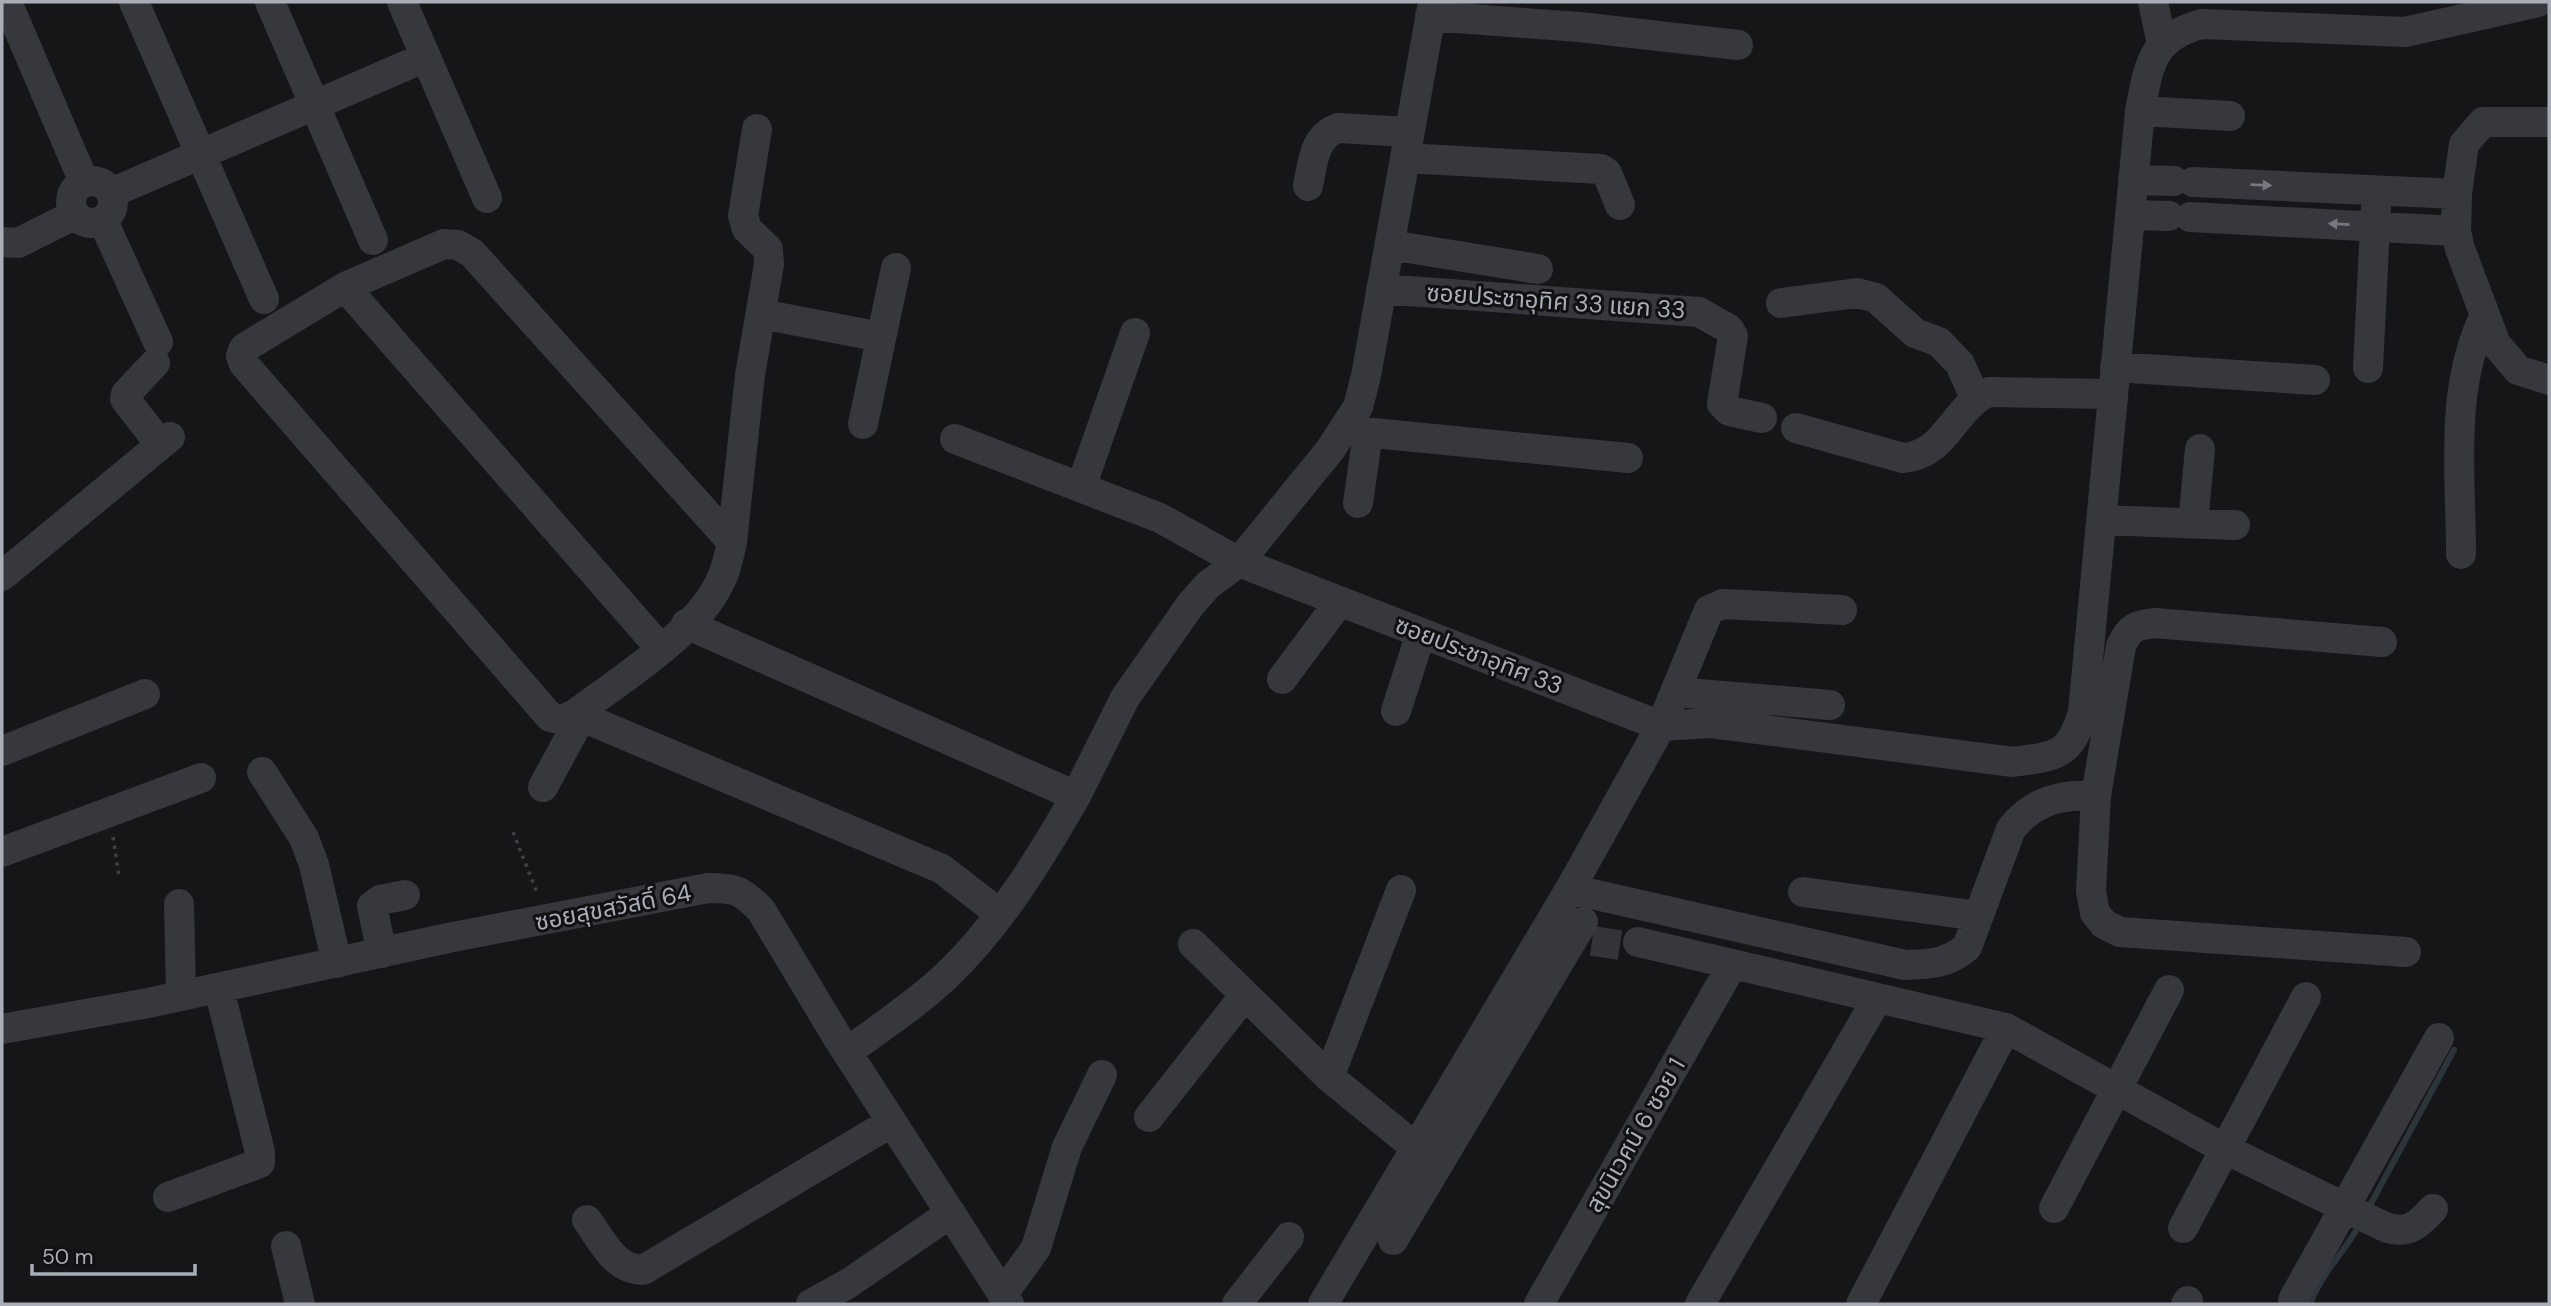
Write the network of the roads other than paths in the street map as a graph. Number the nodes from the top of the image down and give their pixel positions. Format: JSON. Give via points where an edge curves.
{"nodes":[{"id":1,"x":7,"y":2,"type":"edge"},
{"id":2,"x":134,"y":2,"type":"edge"},
{"id":3,"x":270,"y":2,"type":"edge"},
{"id":4,"x":402,"y":2,"type":"edge"},
{"id":5,"x":2153,"y":2,"type":"edge"},
{"id":6,"x":2538,"y":2,"type":"edge"},
{"id":7,"x":1431,"y":9,"type":"edge"},
{"id":8,"x":2478,"y":9,"type":"edge"},
{"id":9,"x":2162,"y":44,"type":"junction"},
{"id":10,"x":1738,"y":45,"type":"dead end"},
{"id":11,"x":426,"y":57,"type":"junction"},
{"id":12,"x":314,"y":105,"type":"junction"},
{"id":13,"x":2140,"y":111,"type":"junction"},
{"id":14,"x":2230,"y":116,"type":"dead end"},
{"id":15,"x":2549,"y":122,"type":"edge"},
{"id":16,"x":757,"y":129,"type":"dead end"},
{"id":17,"x":1407,"y":145,"type":"junction"},
{"id":18,"x":202,"y":154,"type":"junction"},
{"id":19,"x":2133,"y":180,"type":"junction"},
{"id":20,"x":2195,"y":182,"type":"junction"},
{"id":21,"x":1308,"y":186,"type":"dead end"},
{"id":22,"x":2376,"y":189,"type":"junction"},
{"id":23,"x":2457,"y":194,"type":"junction"},
{"id":24,"x":487,"y":198,"type":"dead end"},
{"id":25,"x":99,"y":199,"type":"junction"},
{"id":26,"x":1620,"y":205,"type":"dead end"},
{"id":27,"x":2130,"y":215,"type":"junction"},
{"id":28,"x":2191,"y":217,"type":"junction"},
{"id":29,"x":2375,"y":226,"type":"junction"},
{"id":30,"x":2456,"y":231,"type":"junction"},
{"id":31,"x":373,"y":240,"type":"dead end"},
{"id":32,"x":2,"y":242,"type":"edge"},
{"id":33,"x":1390,"y":245,"type":"junction"},
{"id":34,"x":896,"y":268,"type":"dead end"},
{"id":35,"x":1538,"y":269,"type":"dead end"},
{"id":36,"x":345,"y":287,"type":"junction"},
{"id":37,"x":1381,"y":289,"type":"junction"},
{"id":38,"x":264,"y":299,"type":"dead end"},
{"id":39,"x":1781,"y":303,"type":"dead end"},
{"id":40,"x":761,"y":314,"type":"junction"},
{"id":41,"x":2484,"y":317,"type":"junction"},
{"id":42,"x":1135,"y":333,"type":"dead end"},
{"id":43,"x":881,"y":337,"type":"junction"},
{"id":44,"x":2368,"y":368,"type":"dead end"},
{"id":45,"x":2315,"y":380,"type":"dead end"},
{"id":46,"x":2549,"y":380,"type":"edge"},
{"id":47,"x":2114,"y":381,"type":"junction"},
{"id":48,"x":1975,"y":398,"type":"junction"},
{"id":49,"x":1762,"y":418,"type":"dead end"},
{"id":50,"x":863,"y":424,"type":"dead end"},
{"id":51,"x":1796,"y":428,"type":"dead end"},
{"id":52,"x":1356,"y":432,"type":"junction"},
{"id":53,"x":956,"y":439,"type":"dead end"},
{"id":54,"x":2200,"y":449,"type":"dead end"},
{"id":55,"x":1628,"y":458,"type":"dead end"},
{"id":56,"x":1081,"y":487,"type":"junction"},
{"id":57,"x":1358,"y":503,"type":"dead end"},
{"id":58,"x":2101,"y":520,"type":"junction"},
{"id":59,"x":2193,"y":524,"type":"junction"},
{"id":60,"x":2235,"y":525,"type":"dead end"},
{"id":61,"x":732,"y":542,"type":"junction"},
{"id":62,"x":2461,"y":554,"type":"dead end"},
{"id":63,"x":1239,"y":562,"type":"junction"},
{"id":64,"x":2,"y":576,"type":"edge"},
{"id":65,"x":1340,"y":601,"type":"junction"},
{"id":66,"x":1842,"y":610,"type":"dead end"},
{"id":67,"x":686,"y":624,"type":"junction"},
{"id":68,"x":1421,"y":633,"type":"junction"},
{"id":69,"x":2382,"y":642,"type":"dead end"},
{"id":70,"x":661,"y":649,"type":"junction"},
{"id":71,"x":1282,"y":679,"type":"dead end"},
{"id":72,"x":1675,"y":692,"type":"junction"},
{"id":73,"x":145,"y":694,"type":"dead end"},
{"id":74,"x":1830,"y":705,"type":"dead end"},
{"id":75,"x":1396,"y":711,"type":"dead end"},
{"id":76,"x":578,"y":715,"type":"junction"},
{"id":77,"x":1661,"y":726,"type":"junction"},
{"id":78,"x":2,"y":751,"type":"edge"},
{"id":79,"x":262,"y":772,"type":"dead end"},
{"id":80,"x":201,"y":778,"type":"dead end"},
{"id":81,"x":543,"y":787,"type":"dead end"},
{"id":82,"x":1076,"y":796,"type":"junction"},
{"id":83,"x":2096,"y":796,"type":"junction"},
{"id":84,"x":2,"y":852,"type":"edge"},
{"id":85,"x":1570,"y":889,"type":"junction"},
{"id":86,"x":1401,"y":890,"type":"dead end"},
{"id":87,"x":1803,"y":892,"type":"dead end"},
{"id":88,"x":405,"y":895,"type":"dead end"},
{"id":89,"x":179,"y":904,"type":"dead end"},
{"id":90,"x":1000,"y":914,"type":"junction"},
{"id":91,"x":1978,"y":916,"type":"junction"},
{"id":92,"x":1591,"y":932,"type":"junction"},
{"id":93,"x":1193,"y":944,"type":"dead end"},
{"id":94,"x":2406,"y":952,"type":"dead end"},
{"id":95,"x":382,"y":953,"type":"junction"},
{"id":96,"x":337,"y":963,"type":"junction"},
{"id":97,"x":1731,"y":965,"type":"junction"},
{"id":98,"x":219,"y":989,"type":"junction"},
{"id":99,"x":2169,"y":990,"type":"dead end"},
{"id":100,"x":181,"y":995,"type":"junction"},
{"id":101,"x":1245,"y":995,"type":"junction"},
{"id":102,"x":2306,"y":997,"type":"dead end"},
{"id":103,"x":1877,"y":999,"type":"junction"},
{"id":104,"x":2006,"y":1028,"type":"junction"},
{"id":105,"x":2,"y":1029,"type":"edge"},
{"id":106,"x":2439,"y":1038,"type":"dead end"},
{"id":107,"x":847,"y":1052,"type":"junction"},
{"id":108,"x":1102,"y":1074,"type":"dead end"},
{"id":109,"x":1329,"y":1077,"type":"junction"},
{"id":110,"x":2117,"y":1090,"type":"junction"},
{"id":111,"x":1149,"y":1117,"type":"dead end"},
{"id":112,"x":892,"y":1122,"type":"junction"},
{"id":113,"x":1415,"y":1147,"type":"junction"},
{"id":114,"x":2223,"y":1149,"type":"junction"},
{"id":115,"x":168,"y":1197,"type":"dead end"},
{"id":116,"x":2054,"y":1208,"type":"dead end"},
{"id":117,"x":2433,"y":1209,"type":"dead end"},
{"id":118,"x":951,"y":1213,"type":"junction"},
{"id":119,"x":2363,"y":1218,"type":"junction"},
{"id":120,"x":587,"y":1220,"type":"dead end"},
{"id":121,"x":2183,"y":1228,"type":"dead end"},
{"id":122,"x":1289,"y":1237,"type":"dead end"},
{"id":123,"x":1393,"y":1240,"type":"dead end"},
{"id":124,"x":286,"y":1246,"type":"dead end"},
{"id":125,"x":1006,"y":1299,"type":"edge"},
{"id":126,"x":2294,"y":1300,"type":"dead end"},
{"id":127,"x":300,"y":1304,"type":"edge"},
{"id":128,"x":811,"y":1304,"type":"edge"},
{"id":129,"x":1237,"y":1304,"type":"edge"},
{"id":130,"x":1323,"y":1304,"type":"edge"},
{"id":131,"x":1539,"y":1304,"type":"edge"},
{"id":132,"x":1700,"y":1304,"type":"edge"},
{"id":133,"x":1861,"y":1304,"type":"edge"}],
"edges":[{"from":1,"to":25,"type":"street"},
{"from":2,"to":18,"type":"street"},
{"from":3,"to":12,"type":"street"},
{"from":4,"to":11,"type":"street"},
{"from":5,"to":9,"type":"street"},
{"from":6,"to":8,"type":"street"},
{"from":7,"to":10,"type":"street"},
{"from":7,"to":17,"type":"street"},
{"from":8,"to":9,"type":"street","via":[[2405,32],[2202,24],[2178,30]]},
{"from":9,"to":13,"type":"street","via":[[2149,63]]},
{"from":11,"to":12,"type":"street"},
{"from":11,"to":24,"type":"street"},
{"from":12,"to":18,"type":"street"},
{"from":12,"to":31,"type":"street"},
{"from":13,"to":14,"type":"street"},
{"from":13,"to":19,"type":"street"},
{"from":15,"to":23,"type":"street","via":[[2483,122],[2465,144]]},
{"from":16,"to":40,"type":"street","via":[[743,216],[747,229],[768,249]]},
{"from":17,"to":21,"type":"street","via":[[1338,128],[1327,132],[1318,142]]},
{"from":17,"to":26,"type":"street","via":[[1601,169]]},
{"from":17,"to":33,"type":"street"},
{"from":18,"to":25,"type":"street"},
{"from":18,"to":38,"type":"street"},
{"from":19,"to":20,"type":"street"},
{"from":19,"to":27,"type":"street"},
{"from":20,"to":22,"type":"street","one_way":true},
{"from":20,"to":28,"type":"street"},
{"from":22,"to":23,"type":"street"},
{"from":22,"to":29,"type":"street"},
{"from":23,"to":30,"type":"street"},
{"from":25,"to":32,"type":"street","via":[[93,224],[74,215],[18,243]]},
{"from":25,"to":64,"type":"street","via":[[156,353],[125,400],[165,440]]},
{"from":27,"to":28,"type":"street"},
{"from":27,"to":47,"type":"street"},
{"from":29,"to":28,"type":"street","one_way":true},
{"from":29,"to":30,"type":"street"},
{"from":29,"to":44,"type":"street"},
{"from":30,"to":41,"type":"street"},
{"from":33,"to":35,"type":"street"},
{"from":33,"to":37,"type":"street"},
{"from":34,"to":43,"type":"street"},
{"from":36,"to":61,"type":"street","via":[[444,244],[472,253]]},
{"from":36,"to":70,"type":"street"},
{"from":36,"to":76,"type":"street","via":[[244,348],[244,364],[550,717],[563,720]]},
{"from":37,"to":49,"type":"street","name":"ซอยประชาอุทิศ 33 แยก 33","via":[[1699,312],[1729,328],[1733,336],[1721,404],[1729,411]]},
{"from":37,"to":52,"type":"street"},
{"from":39,"to":48,"type":"street","via":[[1857,293],[1875,298],[1915,333],[1939,342],[1960,364]]},
{"from":40,"to":43,"type":"street"},
{"from":40,"to":61,"type":"street"},
{"from":41,"to":46,"type":"street","via":[[2496,344],[2518,370]]},
{"from":41,"to":62,"type":"street","via":[[2470,346],[2461,390]]},
{"from":42,"to":56,"type":"street"},
{"from":43,"to":50,"type":"street"},
{"from":45,"to":47,"type":"street"},
{"from":47,"to":48,"type":"street","via":[[1989,392]]},
{"from":47,"to":58,"type":"street"},
{"from":48,"to":51,"type":"street","via":[[1956,424],[1920,457],[1903,458]]},
{"from":52,"to":55,"type":"street"},
{"from":52,"to":57,"type":"street"},
{"from":52,"to":63,"type":"street"},
{"from":53,"to":56,"type":"street","name":"ซอยประชาอุทิศ 33"},
{"from":54,"to":59,"type":"street"},
{"from":56,"to":63,"type":"street","name":"ซอยประชาอุทิศ 33","via":[[1160,518]]},
{"from":58,"to":59,"type":"street"},
{"from":58,"to":77,"type":"street","via":[[2083,712],[2075,738],[2059,753],[2013,762],[1711,723]]},
{"from":59,"to":60,"type":"street"},
{"from":61,"to":67,"type":"street","via":[[719,583]]},
{"from":63,"to":65,"type":"street","name":"ซอยประชาอุทิศ 33"},
{"from":63,"to":82,"type":"street","via":[[1191,604],[1125,698]]},
{"from":65,"to":68,"type":"street","name":"ซอยประชาอุทิศ 33"},
{"from":65,"to":71,"type":"street"},
{"from":66,"to":72,"type":"street","via":[[1723,604],[1709,610]]},
{"from":67,"to":70,"type":"street"},
{"from":67,"to":82,"type":"street"},
{"from":68,"to":75,"type":"street"},
{"from":68,"to":77,"type":"street","name":"ซอยประชาอุทิศ 33"},
{"from":69,"to":83,"type":"street","via":[[2137,624],[2128,630],[2121,646]]},
{"from":70,"to":76,"type":"street"},
{"from":72,"to":74,"type":"street"},
{"from":72,"to":77,"type":"street"},
{"from":73,"to":78,"type":"street"},
{"from":76,"to":81,"type":"street"},
{"from":76,"to":90,"type":"street","via":[[942,869]]},
{"from":77,"to":85,"type":"street"},
{"from":79,"to":96,"type":"street","via":[[304,838]]},
{"from":80,"to":84,"type":"street"},
{"from":82,"to":90,"type":"street"},
{"from":83,"to":91,"type":"street","via":[[2066,795],[2023,814],[2011,829]]},
{"from":83,"to":94,"type":"street","via":[[2091,891],[2095,913],[2104,924],[2120,932]]},
{"from":85,"to":91,"type":"street","via":[[1905,965],[1951,960],[1966,947]]},
{"from":85,"to":92,"type":"street"},
{"from":86,"to":109,"type":"street"},
{"from":87,"to":91,"type":"street"},
{"from":88,"to":95,"type":"street","via":[[372,906]]},
{"from":89,"to":100,"type":"street"},
{"from":90,"to":107,"type":"street","via":[[930,991]]},
{"from":92,"to":97,"type":"street"},
{"from":92,"to":113,"type":"street"},
{"from":92,"to":123,"type":"street"},
{"from":93,"to":101,"type":"street"},
{"from":95,"to":96,"type":"street","name":"ซอยสุขสวัสดิ์ 64"},
{"from":95,"to":107,"type":"street","name":"ซอยสุขสวัสดิ์ 64","via":[[708,888],[733,888],[761,910]]},
{"from":96,"to":98,"type":"street","name":"ซอยสุขสวัสดิ์ 64"},
{"from":97,"to":103,"type":"street"},
{"from":97,"to":131,"type":"street","name":"สุขนิเวศน์ 6 ซอย 1"},
{"from":98,"to":100,"type":"street","name":"ซอยสุขสวัสดิ์ 64"},
{"from":98,"to":115,"type":"street","via":[[260,1163]]},
{"from":99,"to":110,"type":"street"},
{"from":100,"to":105,"type":"street","name":"ซอยสุขสวัสดิ์ 64"},
{"from":101,"to":109,"type":"street"},
{"from":101,"to":111,"type":"street"},
{"from":102,"to":114,"type":"street"},
{"from":103,"to":104,"type":"street"},
{"from":103,"to":132,"type":"street"},
{"from":104,"to":110,"type":"street"},
{"from":104,"to":133,"type":"street"},
{"from":106,"to":119,"type":"street"},
{"from":107,"to":112,"type":"street","name":"ซอยสุขสวัสดิ์ 64"},
{"from":108,"to":125,"type":"street","via":[[1067,1147],[1036,1248]]},
{"from":109,"to":113,"type":"street"},
{"from":110,"to":114,"type":"street"},
{"from":110,"to":116,"type":"street"},
{"from":112,"to":118,"type":"street","name":"ซอยสุขสวัสดิ์ 64"},
{"from":112,"to":120,"type":"street","via":[[643,1270],[617,1262]]},
{"from":113,"to":130,"type":"street"},
{"from":114,"to":119,"type":"street"},
{"from":114,"to":121,"type":"street"},
{"from":117,"to":119,"type":"street","via":[[2406,1232]]},
{"from":118,"to":125,"type":"street","name":"ซอยสุขสวัสดิ์ 64"},
{"from":118,"to":128,"type":"street"},
{"from":119,"to":126,"type":"street"},
{"from":122,"to":129,"type":"street"},
{"from":124,"to":127,"type":"street"}]}
